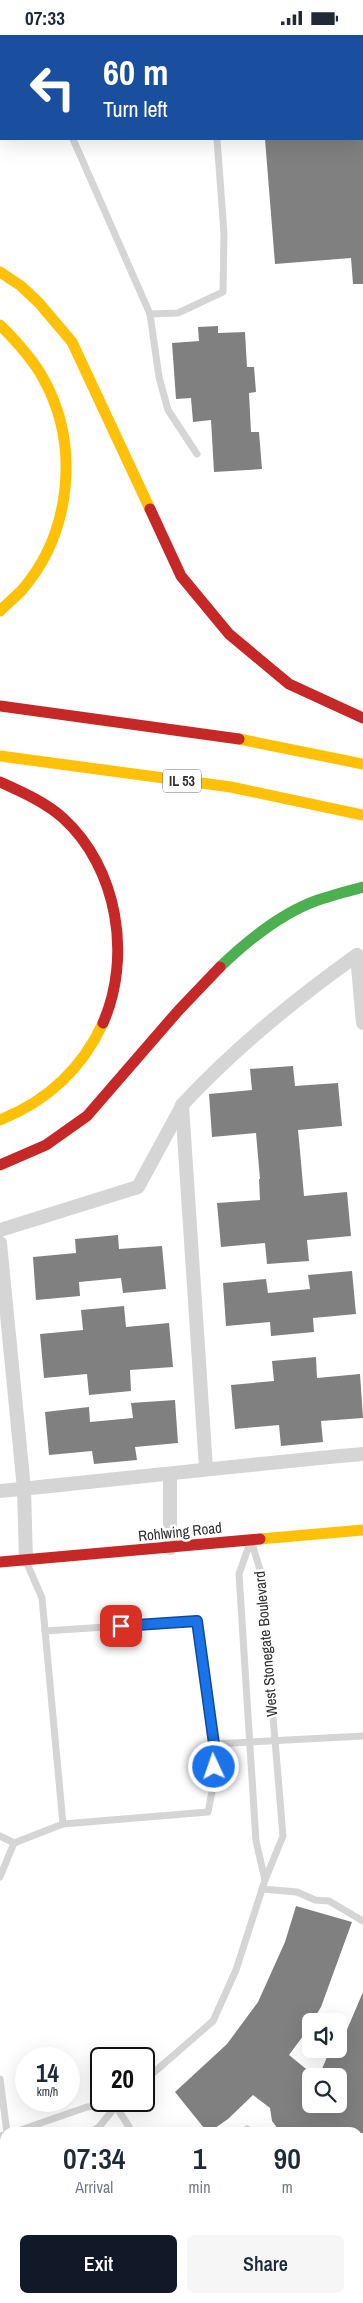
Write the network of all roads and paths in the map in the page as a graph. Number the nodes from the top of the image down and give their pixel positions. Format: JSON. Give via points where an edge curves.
{"nodes":[{"id":1,"x":73,"y":140,"type":"edge"},
{"id":2,"x":217,"y":140,"type":"edge"},
{"id":3,"x":0,"y":272,"type":"edge"},
{"id":4,"x":150,"y":314,"type":"junction"},
{"id":5,"x":0,"y":325,"type":"edge"},
{"id":6,"x":197,"y":454,"type":"dead end"},
{"id":7,"x":0,"y":611,"type":"edge"},
{"id":8,"x":0,"y":706,"type":"edge"},
{"id":9,"x":363,"y":718,"type":"edge"},
{"id":10,"x":0,"y":756,"type":"edge"},
{"id":11,"x":363,"y":764,"type":"edge"},
{"id":12,"x":0,"y":782,"type":"edge"},
{"id":13,"x":363,"y":815,"type":"edge"},
{"id":14,"x":363,"y":887,"type":"edge"},
{"id":15,"x":363,"y":1023,"type":"edge"},
{"id":16,"x":182,"y":1105,"type":"junction"},
{"id":17,"x":0,"y":1120,"type":"edge"},
{"id":18,"x":0,"y":1165,"type":"edge"},
{"id":19,"x":0,"y":1231,"type":"edge"},
{"id":20,"x":0,"y":1243,"type":"edge"},
{"id":21,"x":363,"y":1454,"type":"edge"},
{"id":22,"x":206,"y":1468,"type":"junction"},
{"id":23,"x":170,"y":1474,"type":"junction"},
{"id":24,"x":24,"y":1489,"type":"junction"},
{"id":25,"x":0,"y":1491,"type":"edge"},
{"id":26,"x":363,"y":1530,"type":"edge"},
{"id":27,"x":251,"y":1540,"type":"junction"},
{"id":28,"x":170,"y":1548,"type":"junction"},
{"id":29,"x":26,"y":1560,"type":"junction"},
{"id":30,"x":0,"y":1562,"type":"edge"},
{"id":31,"x":45,"y":1631,"type":"junction"},
{"id":32,"x":363,"y":1736,"type":"edge"},
{"id":33,"x":250,"y":1741,"type":"junction"},
{"id":34,"x":275,"y":1742,"type":"junction"},
{"id":35,"x":214,"y":1744,"type":"junction"},
{"id":36,"x":63,"y":1823,"type":"junction"},
{"id":37,"x":0,"y":1836,"type":"edge"},
{"id":38,"x":14,"y":1843,"type":"junction"},
{"id":39,"x":0,"y":1877,"type":"edge"},
{"id":40,"x":265,"y":1880,"type":"junction"},
{"id":41,"x":262,"y":1889,"type":"junction"},
{"id":42,"x":363,"y":1921,"type":"edge"},
{"id":43,"x":155,"y":2071,"type":"edge"},
{"id":44,"x":0,"y":2079,"type":"edge"},
{"id":45,"x":90,"y":2107,"type":"edge"},
{"id":46,"x":110,"y":2112,"type":"edge"},
{"id":47,"x":122,"y":2112,"type":"edge"},
{"id":48,"x":5,"y":2127,"type":"edge"},
{"id":49,"x":30,"y":2127,"type":"edge"},
{"id":50,"x":99,"y":2127,"type":"edge"},
{"id":51,"x":130,"y":2127,"type":"edge"}],
"edges":[{"from":1,"to":4,"type":"lane"},
{"from":2,"to":4,"type":"lane","via":[[224,233],[223,292],[178,313]]},
{"from":3,"to":9,"type":"main road","via":[[54,317],[72,342],[182,575],[229,634],[289,684]]},
{"from":4,"to":6,"type":"lane","via":[[159,377],[168,411]]},
{"from":5,"to":7,"type":"main road","via":[[29,355],[49,389],[62,422],[67,463],[62,512],[48,551],[34,574]]},
{"from":8,"to":11,"type":"main road","via":[[241,739]]},
{"from":10,"to":13,"type":"main road","number":"IL 53","via":[[231,787]]},
{"from":12,"to":17,"type":"main road","via":[[38,800],[65,819],[83,839],[110,893],[119,941],[113,996],[92,1046],[75,1070],[57,1085],[27,1107]]},
{"from":14,"to":18,"type":"main road","via":[[311,902],[254,934],[212,974],[87,1116],[43,1147]]},
{"from":15,"to":16,"type":"street","via":[[357,955],[310,989],[241,1047]]},
{"from":16,"to":19,"type":"street","via":[[138,1187]]},
{"from":16,"to":22,"type":"street"},
{"from":20,"to":24,"type":"street"},
{"from":21,"to":22,"type":"street"},
{"from":22,"to":23,"type":"street"},
{"from":23,"to":24,"type":"street"},
{"from":23,"to":28,"type":"street"},
{"from":24,"to":25,"type":"street"},
{"from":24,"to":29,"type":"street"},
{"from":26,"to":27,"type":"main road","name":"Rohlwing Road"},
{"from":27,"to":28,"type":"main road","name":"Rohlwing Road"},
{"from":27,"to":33,"type":"lane","name":"West Stonegate Boulevard","via":[[239,1574]]},
{"from":27,"to":34,"type":"lane","name":"West Stonegate Boulevard","via":[[261,1573]]},
{"from":28,"to":29,"type":"main road","name":"Rohlwing Road"},
{"from":29,"to":30,"type":"main road","name":"Rohlwing Road"},
{"from":29,"to":31,"type":"lane","via":[[42,1598]]},
{"from":31,"to":35,"type":"lane","via":[[197,1621]]},
{"from":31,"to":36,"type":"lane"},
{"from":32,"to":34,"type":"lane"},
{"from":33,"to":34,"type":"lane"},
{"from":33,"to":35,"type":"lane"},
{"from":33,"to":40,"type":"lane","name":"West Stonegate Boulevard","via":[[256,1841]]},
{"from":34,"to":40,"type":"lane","name":"West Stonegate Boulevard","via":[[283,1836]]},
{"from":35,"to":36,"type":"lane","via":[[215,1776],[208,1813]]},
{"from":36,"to":38,"type":"lane"},
{"from":37,"to":38,"type":"lane"},
{"from":38,"to":39,"type":"lane"},
{"from":40,"to":41,"type":"lane","name":"West Stonegate Boulevard"},
{"from":41,"to":42,"type":"lane","via":[[329,1901]]},
{"from":41,"to":43,"type":"lane","name":"West Stonegate Boulevard","via":[[236,1970],[213,2021]]},
{"from":44,"to":48,"type":"lane"},
{"from":45,"to":49,"type":"lane"},
{"from":46,"to":50,"type":"lane"},
{"from":47,"to":51,"type":"lane"}]}
